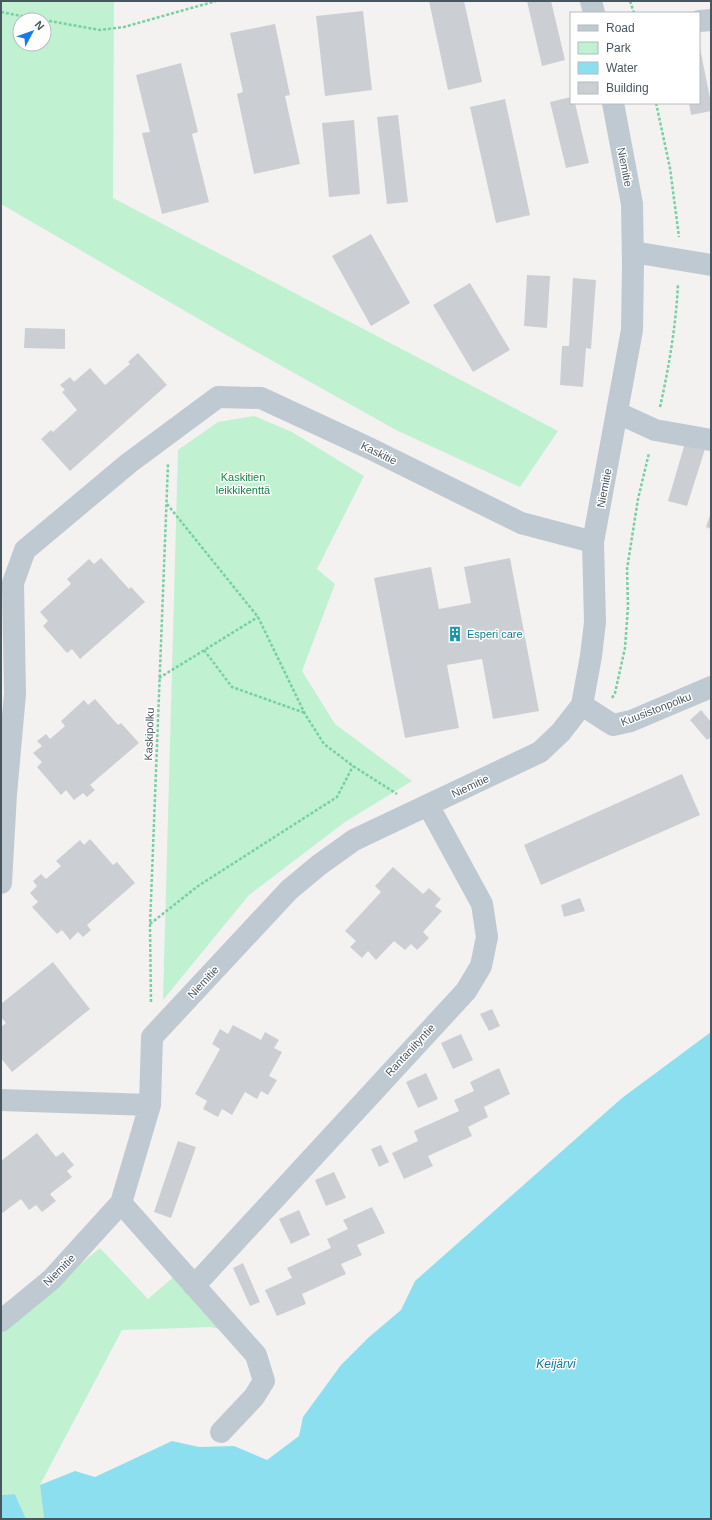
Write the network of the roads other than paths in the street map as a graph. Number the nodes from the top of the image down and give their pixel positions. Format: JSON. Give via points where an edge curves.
{"nodes":[{"id":1,"x":592,"y":1,"type":"edge"},
{"id":2,"x":594,"y":12,"type":"edge"},
{"id":3,"x":711,"y":20,"type":"edge"},
{"id":4,"x":700,"y":22,"type":"edge"},
{"id":5,"x":613,"y":104,"type":"edge"},
{"id":6,"x":633,"y":252,"type":"junction"},
{"id":7,"x":711,"y":265,"type":"edge"},
{"id":8,"x":618,"y":412,"type":"junction"},
{"id":9,"x":711,"y":440,"type":"edge"},
{"id":10,"x":593,"y":542,"type":"junction"},
{"id":11,"x":711,"y":687,"type":"edge"},
{"id":12,"x":582,"y":705,"type":"junction"},
{"id":13,"x":421,"y":809,"type":"junction"},
{"id":14,"x":1,"y":883,"type":"edge"},
{"id":15,"x":1,"y":1100,"type":"edge"},
{"id":16,"x":150,"y":1105,"type":"junction"},
{"id":17,"x":121,"y":1203,"type":"junction"},
{"id":18,"x":194,"y":1286,"type":"junction"},
{"id":19,"x":1,"y":1321,"type":"edge"},
{"id":20,"x":221,"y":1432,"type":"dead end"}],
"edges":[{"from":1,"to":2,"type":"street"},
{"from":3,"to":4,"type":"street"},
{"from":5,"to":6,"type":"street","name":"Niemitie","via":[[632,204]]},
{"from":6,"to":7,"type":"street"},
{"from":6,"to":8,"type":"street","name":"Niemitie","via":[[632,330]]},
{"from":8,"to":9,"type":"street","via":[[655,430]]},
{"from":8,"to":10,"type":"street","name":"Niemitie"},
{"from":10,"to":12,"type":"street","name":"Niemitie","via":[[595,622],[592,656]]},
{"from":10,"to":14,"type":"street","name":"Kaskitie","via":[[520,523],[261,398],[218,397],[129,463],[25,550],[13,583],[16,694],[6,794]]},
{"from":11,"to":12,"type":"street","name":"Kuusistonpolku","via":[[631,721],[613,725]]},
{"from":12,"to":13,"type":"street","name":"Niemitie","via":[[562,732],[540,752]]},
{"from":13,"to":16,"type":"street","name":"Niemitie","via":[[354,840],[289,890],[152,1037]]},
{"from":13,"to":18,"type":"street","name":"Rantaniityntie","via":[[482,904],[487,937],[481,966],[466,991]]},
{"from":15,"to":16,"type":"street"},
{"from":16,"to":17,"type":"street","name":"Niemitie"},
{"from":17,"to":18,"type":"street"},
{"from":17,"to":19,"type":"street","name":"Niemitie","via":[[52,1278]]},
{"from":18,"to":20,"type":"street","via":[[256,1355],[264,1381],[254,1396]]}]}
